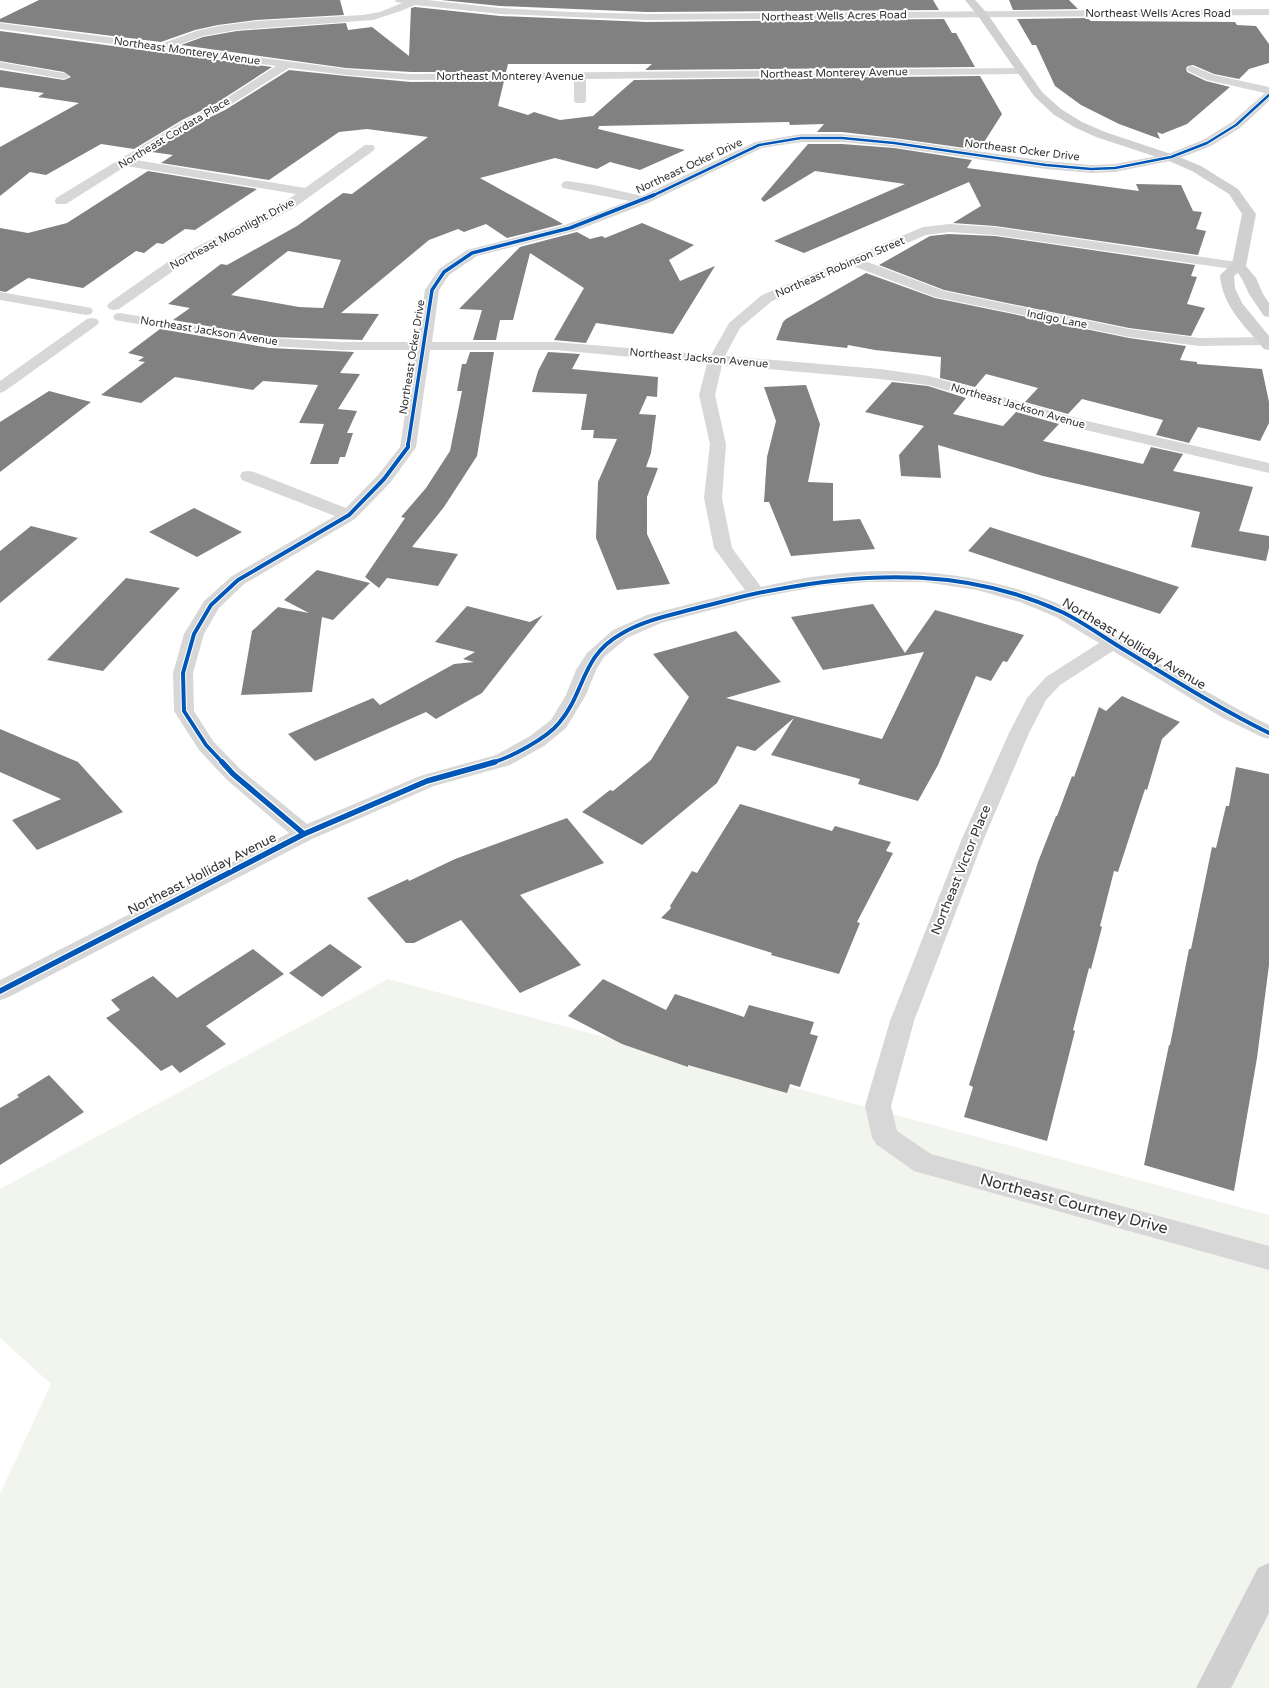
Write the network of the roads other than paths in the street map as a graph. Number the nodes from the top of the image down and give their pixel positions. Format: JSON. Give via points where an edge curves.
{"nodes":[{"id":1,"x":400,"y":0,"type":"edge"},
{"id":2,"x":970,"y":0,"type":"edge"},
{"id":3,"x":412,"y":2,"type":"junction"},
{"id":4,"x":1269,"y":12,"type":"edge"},
{"id":5,"x":982,"y":14,"type":"junction"},
{"id":6,"x":0,"y":26,"type":"edge"},
{"id":7,"x":162,"y":48,"type":"junction"},
{"id":8,"x":287,"y":64,"type":"junction"},
{"id":9,"x":0,"y":65,"type":"edge"},
{"id":10,"x":1192,"y":69,"type":"dead end"},
{"id":11,"x":1022,"y":71,"type":"junction"},
{"id":12,"x":64,"y":76,"type":"dead end"},
{"id":13,"x":580,"y":76,"type":"junction"},
{"id":14,"x":1269,"y":90,"type":"edge"},
{"id":15,"x":1269,"y":95,"type":"edge"},
{"id":16,"x":580,"y":101,"type":"dead end"},
{"id":17,"x":369,"y":148,"type":"dead end"},
{"id":18,"x":1171,"y":158,"type":"junction"},
{"id":19,"x":126,"y":162,"type":"junction"},
{"id":20,"x":567,"y":185,"type":"dead end"},
{"id":21,"x":309,"y":192,"type":"junction"},
{"id":22,"x":643,"y":200,"type":"junction"},
{"id":23,"x":61,"y":201,"type":"dead end"},
{"id":24,"x":852,"y":261,"type":"junction"},
{"id":25,"x":1238,"y":266,"type":"junction"},
{"id":26,"x":0,"y":296,"type":"edge"},
{"id":27,"x":1269,"y":313,"type":"edge"},
{"id":28,"x":104,"y":316,"type":"junction"},
{"id":29,"x":1267,"y":343,"type":"edge"},
{"id":30,"x":424,"y":345,"type":"junction"},
{"id":31,"x":716,"y":359,"type":"junction"},
{"id":32,"x":0,"y":388,"type":"edge"},
{"id":33,"x":1269,"y":468,"type":"edge"},
{"id":34,"x":248,"y":476,"type":"dead end"},
{"id":35,"x":349,"y":515,"type":"junction"},
{"id":36,"x":756,"y":593,"type":"junction"},
{"id":37,"x":1113,"y":643,"type":"junction"},
{"id":38,"x":1269,"y":733,"type":"edge"},
{"id":39,"x":304,"y":834,"type":"junction"},
{"id":40,"x":0,"y":991,"type":"edge"},
{"id":41,"x":885,"y":1137,"type":"joint"},
{"id":42,"x":1269,"y":1258,"type":"edge"},
{"id":43,"x":1269,"y":1579,"type":"edge"},
{"id":44,"x":1213,"y":1688,"type":"edge"}],
"edges":[{"from":1,"to":3,"type":"street","name":"Northeast Wells Acres Road"},
{"from":2,"to":5,"type":"street"},
{"from":3,"to":5,"type":"street","name":"Northeast Wells Acres Road","via":[[500,11],[647,17]]},
{"from":3,"to":7,"type":"street","via":[[392,12],[361,18],[214,29]]},
{"from":4,"to":5,"type":"street","name":"Northeast Wells Acres Road"},
{"from":5,"to":11,"type":"street"},
{"from":6,"to":7,"type":"street","name":"Northeast Monterey Avenue"},
{"from":7,"to":8,"type":"street","name":"Northeast Monterey Avenue"},
{"from":8,"to":13,"type":"street","name":"Northeast Monterey Avenue","via":[[353,73],[411,77]]},
{"from":8,"to":19,"type":"street","name":"Northeast Cordata Place"},
{"from":9,"to":12,"type":"street"},
{"from":10,"to":14,"type":"street","via":[[1211,78]]},
{"from":11,"to":13,"type":"street","name":"Northeast Monterey Avenue"},
{"from":11,"to":18,"type":"street","via":[[1049,106],[1071,121]]},
{"from":13,"to":16,"type":"street"},
{"from":15,"to":18,"type":"street","name":"Northeast Ocker Drive","via":[[1236,125],[1207,143]]},
{"from":17,"to":21,"type":"street","name":"Northeast Moonlight Drive"},
{"from":18,"to":22,"type":"street","name":"Northeast Ocker Drive","via":[[1115,168],[1092,169],[894,143],[842,138],[801,138],[759,145]]},
{"from":18,"to":25,"type":"street","via":[[1206,173],[1236,193],[1249,214]]},
{"from":19,"to":21,"type":"street"},
{"from":19,"to":23,"type":"street","name":"Northeast Cordata Place"},
{"from":20,"to":22,"type":"street"},
{"from":21,"to":28,"type":"street","name":"Northeast Moonlight Drive","via":[[160,272]]},
{"from":22,"to":30,"type":"street","name":"Northeast Ocker Drive","via":[[570,228],[472,253],[444,272],[432,290]]},
{"from":24,"to":25,"type":"street","name":"Northeast Robinson Street","via":[[923,232],[949,228],[994,231]]},
{"from":24,"to":29,"type":"street","name":"Indigo Lane","via":[[940,294],[1122,332],[1199,342]]},
{"from":24,"to":31,"type":"street","name":"Northeast Robinson Street","via":[[766,298],[734,326]]},
{"from":25,"to":27,"type":"street","via":[[1249,278]]},
{"from":25,"to":29,"type":"street","via":[[1227,276],[1228,288],[1235,304]]},
{"from":26,"to":28,"type":"street","name":"Northeast Jackson Avenue"},
{"from":28,"to":30,"type":"street","name":"Northeast Jackson Avenue","via":[[270,342],[342,346]]},
{"from":28,"to":32,"type":"street","name":"Northeast Moonlight Drive"},
{"from":30,"to":31,"type":"street","name":"Northeast Jackson Avenue","via":[[556,346]]},
{"from":30,"to":35,"type":"street","name":"Northeast Ocker Drive","via":[[408,447],[384,479]]},
{"from":31,"to":33,"type":"street","name":"Northeast Jackson Avenue","via":[[880,374],[929,382],[1083,425]]},
{"from":31,"to":36,"type":"street","name":"Northeast Robinson Street","via":[[707,395],[718,444],[712,498],[723,548]]},
{"from":34,"to":35,"type":"street"},
{"from":35,"to":39,"type":"street","name":"Northeast Ocker Drive","via":[[238,580],[211,605],[194,634],[183,674],[184,712],[206,745],[233,774]]},
{"from":36,"to":37,"type":"street","name":"Northeast Holliday Avenue","via":[[820,581],[870,577],[940,579],[978,585],[1027,598],[1063,613]]},
{"from":36,"to":39,"type":"street","name":"Northeast Holliday Avenue","via":[[654,619],[620,634],[597,653],[559,724],[537,741],[502,760],[427,781]]},
{"from":37,"to":38,"type":"street","name":"Northeast Holliday Avenue","via":[[1230,714]]},
{"from":37,"to":41,"type":"street","name":"Northeast Victor Place","via":[[1053,681],[1037,698],[1019,733],[972,841],[902,1021],[878,1106]]},
{"from":39,"to":40,"type":"street","name":"Northeast Holliday Avenue"},
{"from":41,"to":42,"type":"street","name":"Northeast Courtney Drive","via":[[923,1163]]},
{"from":43,"to":44,"type":"street"}]}
